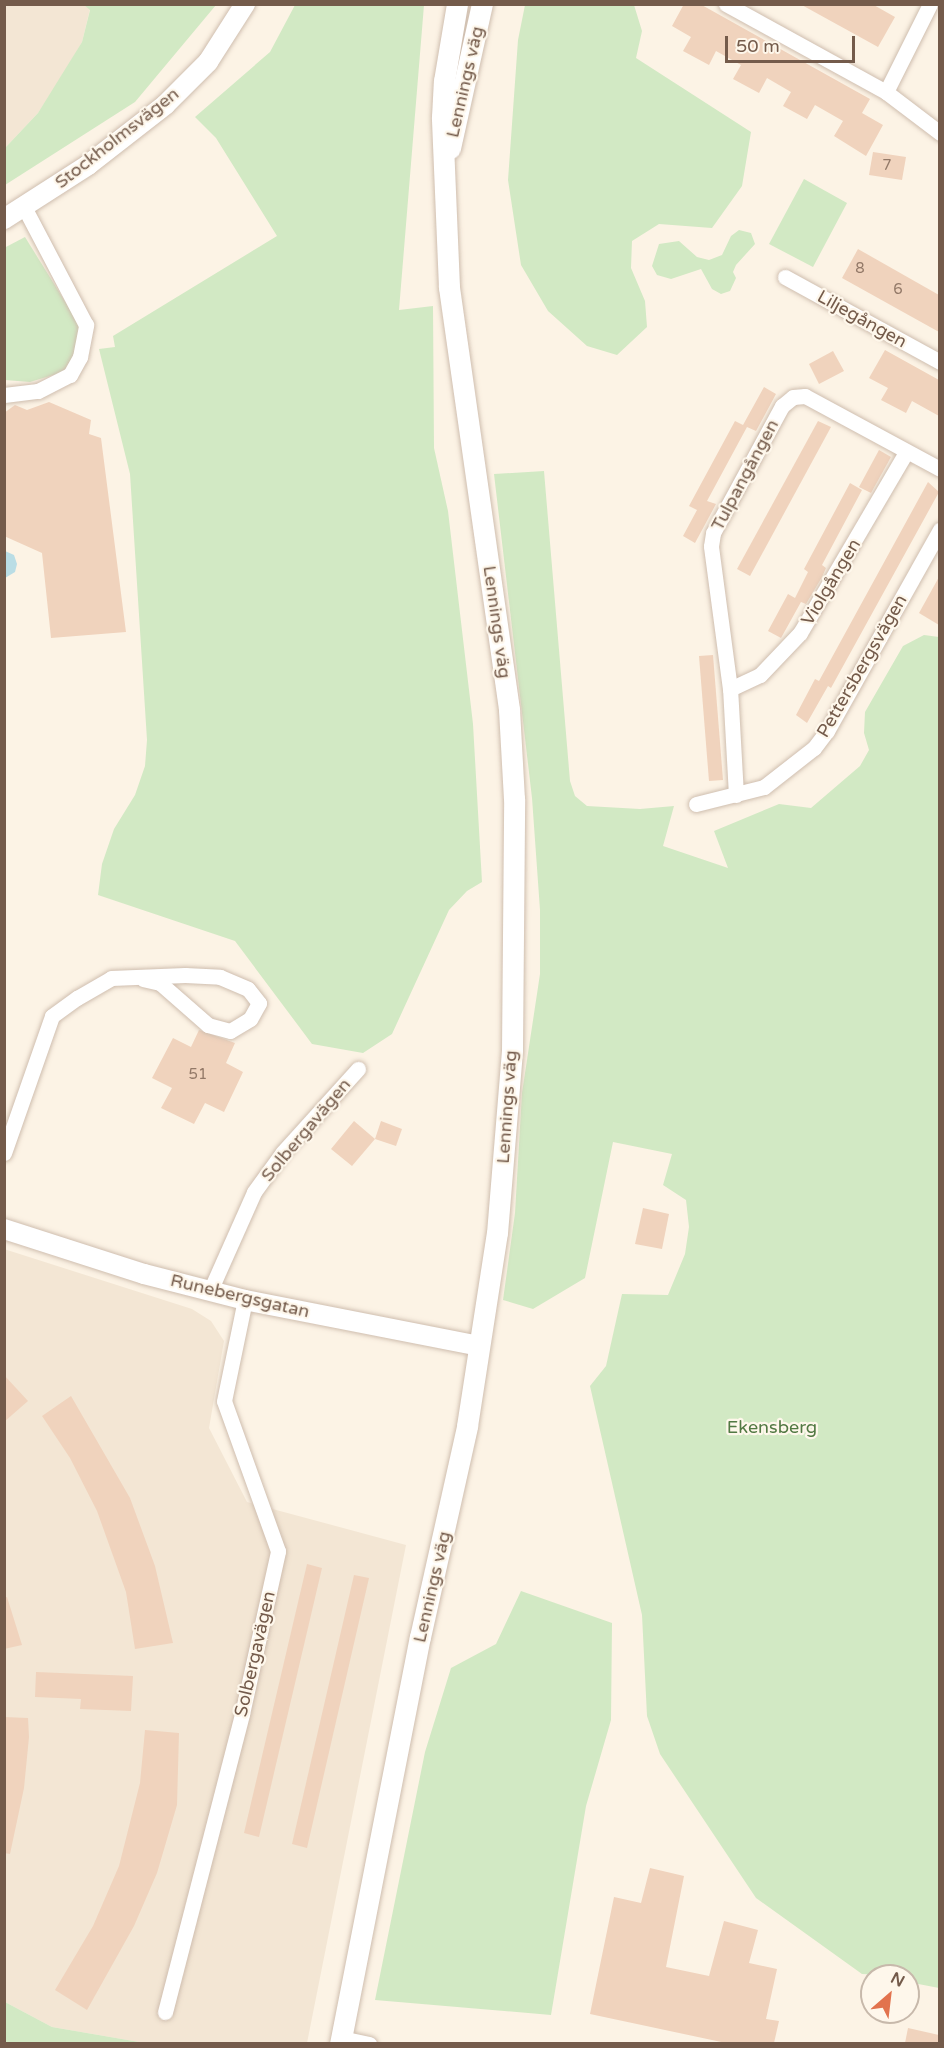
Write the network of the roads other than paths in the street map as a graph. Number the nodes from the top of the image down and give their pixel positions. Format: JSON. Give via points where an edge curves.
{"nodes":[{"id":1,"x":245,"y":4,"type":"edge"},
{"id":2,"x":457,"y":4,"type":"edge"},
{"id":3,"x":482,"y":4,"type":"edge"},
{"id":4,"x":726,"y":4,"type":"edge"},
{"id":5,"x":930,"y":4,"type":"edge"},
{"id":6,"x":886,"y":92,"type":"junction"},
{"id":7,"x":939,"y":133,"type":"edge"},
{"id":8,"x":446,"y":160,"type":"junction"},
{"id":9,"x":24,"y":207,"type":"junction"},
{"id":10,"x":4,"y":219,"type":"edge"},
{"id":11,"x":784,"y":277,"type":"dead end"},
{"id":12,"x":939,"y":362,"type":"edge"},
{"id":13,"x":4,"y":395,"type":"edge"},
{"id":14,"x":906,"y":452,"type":"junction"},
{"id":15,"x":939,"y":469,"type":"edge"},
{"id":16,"x":939,"y":530,"type":"edge"},
{"id":17,"x":730,"y":689,"type":"junction"},
{"id":18,"x":736,"y":795,"type":"junction"},
{"id":19,"x":696,"y":804,"type":"dead end"},
{"id":20,"x":143,"y":979,"type":"junction"},
{"id":21,"x":358,"y":1069,"type":"dead end"},
{"id":22,"x":4,"y":1154,"type":"edge"},
{"id":23,"x":4,"y":1229,"type":"edge"},
{"id":24,"x":210,"y":1291,"type":"junction"},
{"id":25,"x":245,"y":1300,"type":"junction"},
{"id":26,"x":479,"y":1346,"type":"junction"},
{"id":27,"x":165,"y":2012,"type":"dead end"},
{"id":28,"x":340,"y":2041,"type":"edge"},
{"id":29,"x":369,"y":2043,"type":"edge"}],
"edges":[{"from":1,"to":9,"type":"street","name":"Stockholmsvägen","via":[[208,62],[165,105],[88,165]]},
{"from":2,"to":8,"type":"main road","name":"Lennings väg","via":[[444,81]]},
{"from":3,"to":8,"type":"main road","name":"Lennings väg"},
{"from":4,"to":6,"type":"street"},
{"from":5,"to":6,"type":"street"},
{"from":6,"to":7,"type":"street"},
{"from":8,"to":26,"type":"main road","name":"Lennings väg","via":[[449,287],[509,709],[514,799],[512,1050],[497,1233]]},
{"from":9,"to":10,"type":"street","name":"Stockholmsvägen"},
{"from":9,"to":13,"type":"street","via":[[86,325],[80,357],[70,375],[38,391]]},
{"from":11,"to":12,"type":"street","name":"Liljegången"},
{"from":14,"to":15,"type":"street","name":"Tulpangången"},
{"from":14,"to":17,"type":"street","name":"Violgången","via":[[800,633],[760,675]]},
{"from":14,"to":17,"type":"street","name":"Tulpangången","via":[[805,396],[793,397],[782,406],[713,533],[711,546]]},
{"from":16,"to":18,"type":"street","name":"Pettersbergsvägen","via":[[827,731],[790,769],[764,787]]},
{"from":17,"to":18,"type":"street","name":"Tulpangången"},
{"from":18,"to":19,"type":"street","name":"Pettersbergsvägen"},
{"from":20,"to":20,"type":"street","via":[[160,982],[208,1025],[230,1031],[250,1019],[259,1003],[248,989],[220,977]]},
{"from":20,"to":22,"type":"street","via":[[111,978],[52,1016]]},
{"from":21,"to":24,"type":"street","name":"Solbergavägen","via":[[283,1152],[254,1192]]},
{"from":23,"to":24,"type":"street","name":"Runebergsgatan"},
{"from":24,"to":25,"type":"street","name":"Runebergsgatan"},
{"from":25,"to":26,"type":"street","name":"Runebergsgatan"},
{"from":25,"to":27,"type":"street","name":"Solbergavägen","via":[[224,1401],[278,1551],[242,1714]]},
{"from":26,"to":28,"type":"main road","name":"Lennings väg","via":[[467,1426],[417,1649]]},
{"from":28,"to":29,"type":"street"}]}
